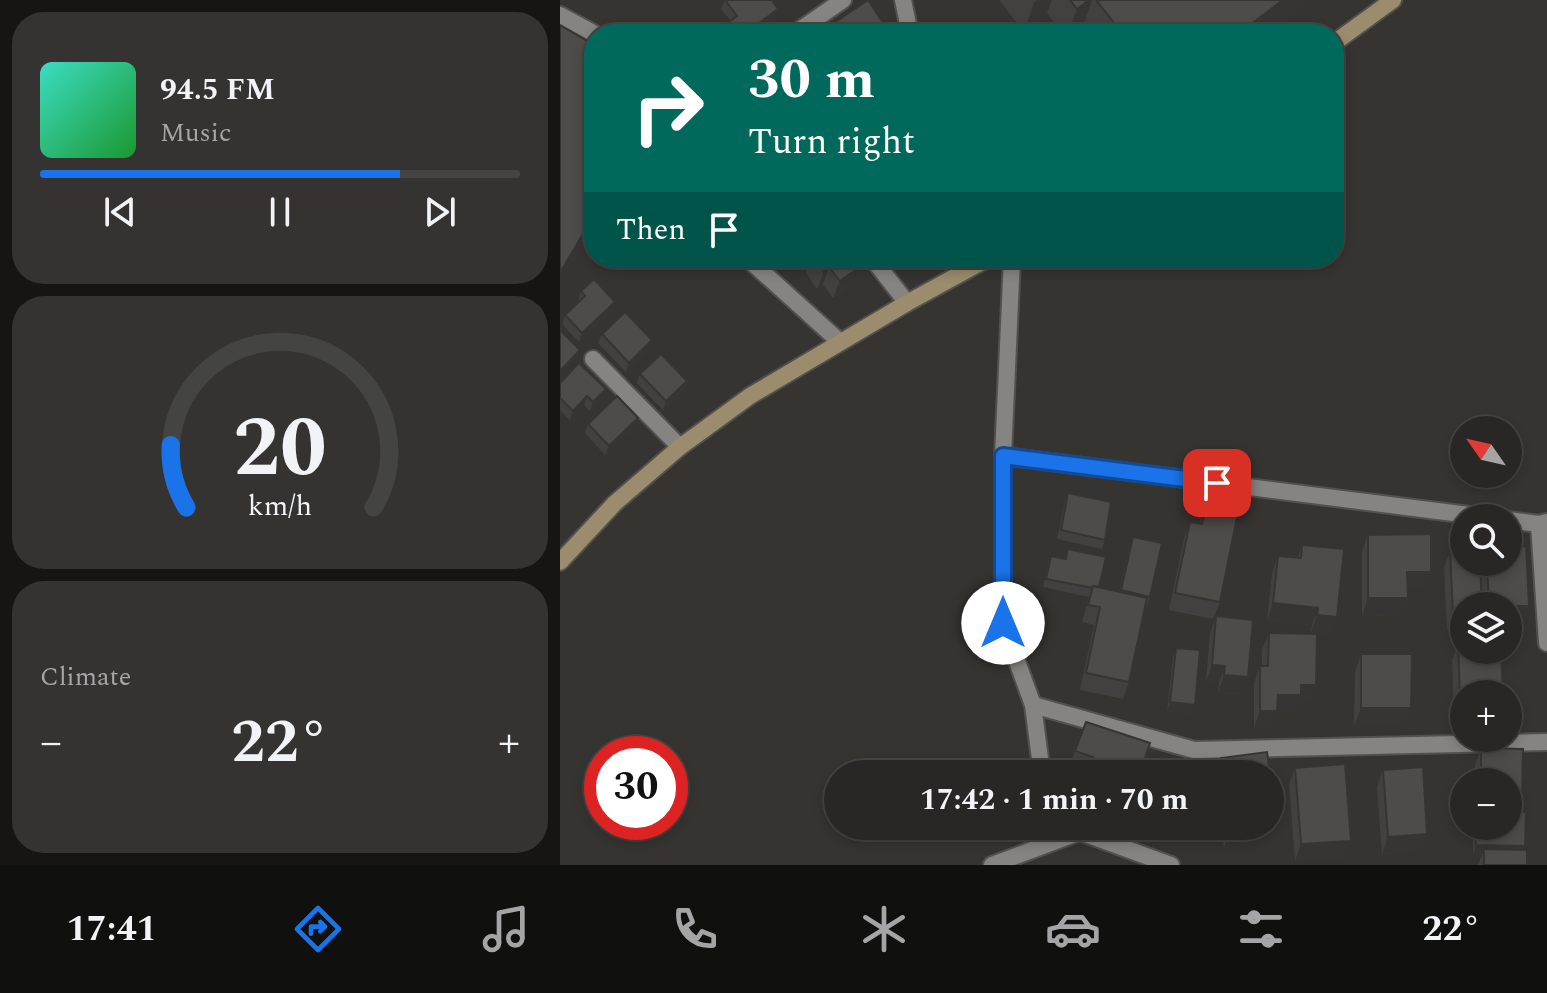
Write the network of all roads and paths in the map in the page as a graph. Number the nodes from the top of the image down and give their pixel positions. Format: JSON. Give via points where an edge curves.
{"nodes":[{"id":1,"x":843,"y":0,"type":"edge"},
{"id":2,"x":903,"y":0,"type":"edge"},
{"id":3,"x":1393,"y":0,"type":"edge"},
{"id":4,"x":560,"y":15,"type":"edge"},
{"id":5,"x":808,"y":24,"type":"edge"},
{"id":6,"x":908,"y":24,"type":"edge"},
{"id":7,"x":584,"y":28,"type":"edge"},
{"id":8,"x":1344,"y":36,"type":"edge"},
{"id":9,"x":758,"y":268,"type":"edge"},
{"id":10,"x":880,"y":268,"type":"edge"},
{"id":11,"x":971,"y":268,"type":"edge"},
{"id":12,"x":1012,"y":268,"type":"edge"},
{"id":13,"x":907,"y":303,"type":"junction"},
{"id":14,"x":840,"y":342,"type":"junction"},
{"id":15,"x":593,"y":359,"type":"dead end"},
{"id":16,"x":680,"y":447,"type":"junction"},
{"id":17,"x":1003,"y":456,"type":"junction"},
{"id":18,"x":1450,"y":513,"type":"edge"},
{"id":19,"x":1522,"y":521,"type":"edge"},
{"id":20,"x":1543,"y":523,"type":"edge"},
{"id":21,"x":560,"y":562,"type":"edge"},
{"id":22,"x":1547,"y":643,"type":"edge"},
{"id":23,"x":1033,"y":705,"type":"junction"},
{"id":24,"x":1547,"y":742,"type":"edge"},
{"id":25,"x":1040,"y":760,"type":"edge"},
{"id":26,"x":1052,"y":840,"type":"edge"},
{"id":27,"x":1106,"y":840,"type":"edge"},
{"id":28,"x":992,"y":865,"type":"edge"},
{"id":29,"x":1171,"y":865,"type":"edge"}],
"edges":[{"from":1,"to":5,"type":"street"},
{"from":2,"to":6,"type":"street"},
{"from":3,"to":8,"type":"street"},
{"from":4,"to":7,"type":"street"},
{"from":9,"to":14,"type":"street"},
{"from":10,"to":13,"type":"street"},
{"from":11,"to":13,"type":"street"},
{"from":12,"to":17,"type":"street"},
{"from":13,"to":14,"type":"street"},
{"from":14,"to":16,"type":"street","via":[[750,396]]},
{"from":15,"to":16,"type":"street"},
{"from":16,"to":21,"type":"street","via":[[615,503]]},
{"from":17,"to":18,"type":"street"},
{"from":17,"to":23,"type":"street","via":[[1003,623]]},
{"from":19,"to":20,"type":"street"},
{"from":20,"to":22,"type":"street"},
{"from":23,"to":24,"type":"street","via":[[1194,750]]},
{"from":23,"to":25,"type":"street"},
{"from":26,"to":28,"type":"street"},
{"from":27,"to":29,"type":"street"}]}
